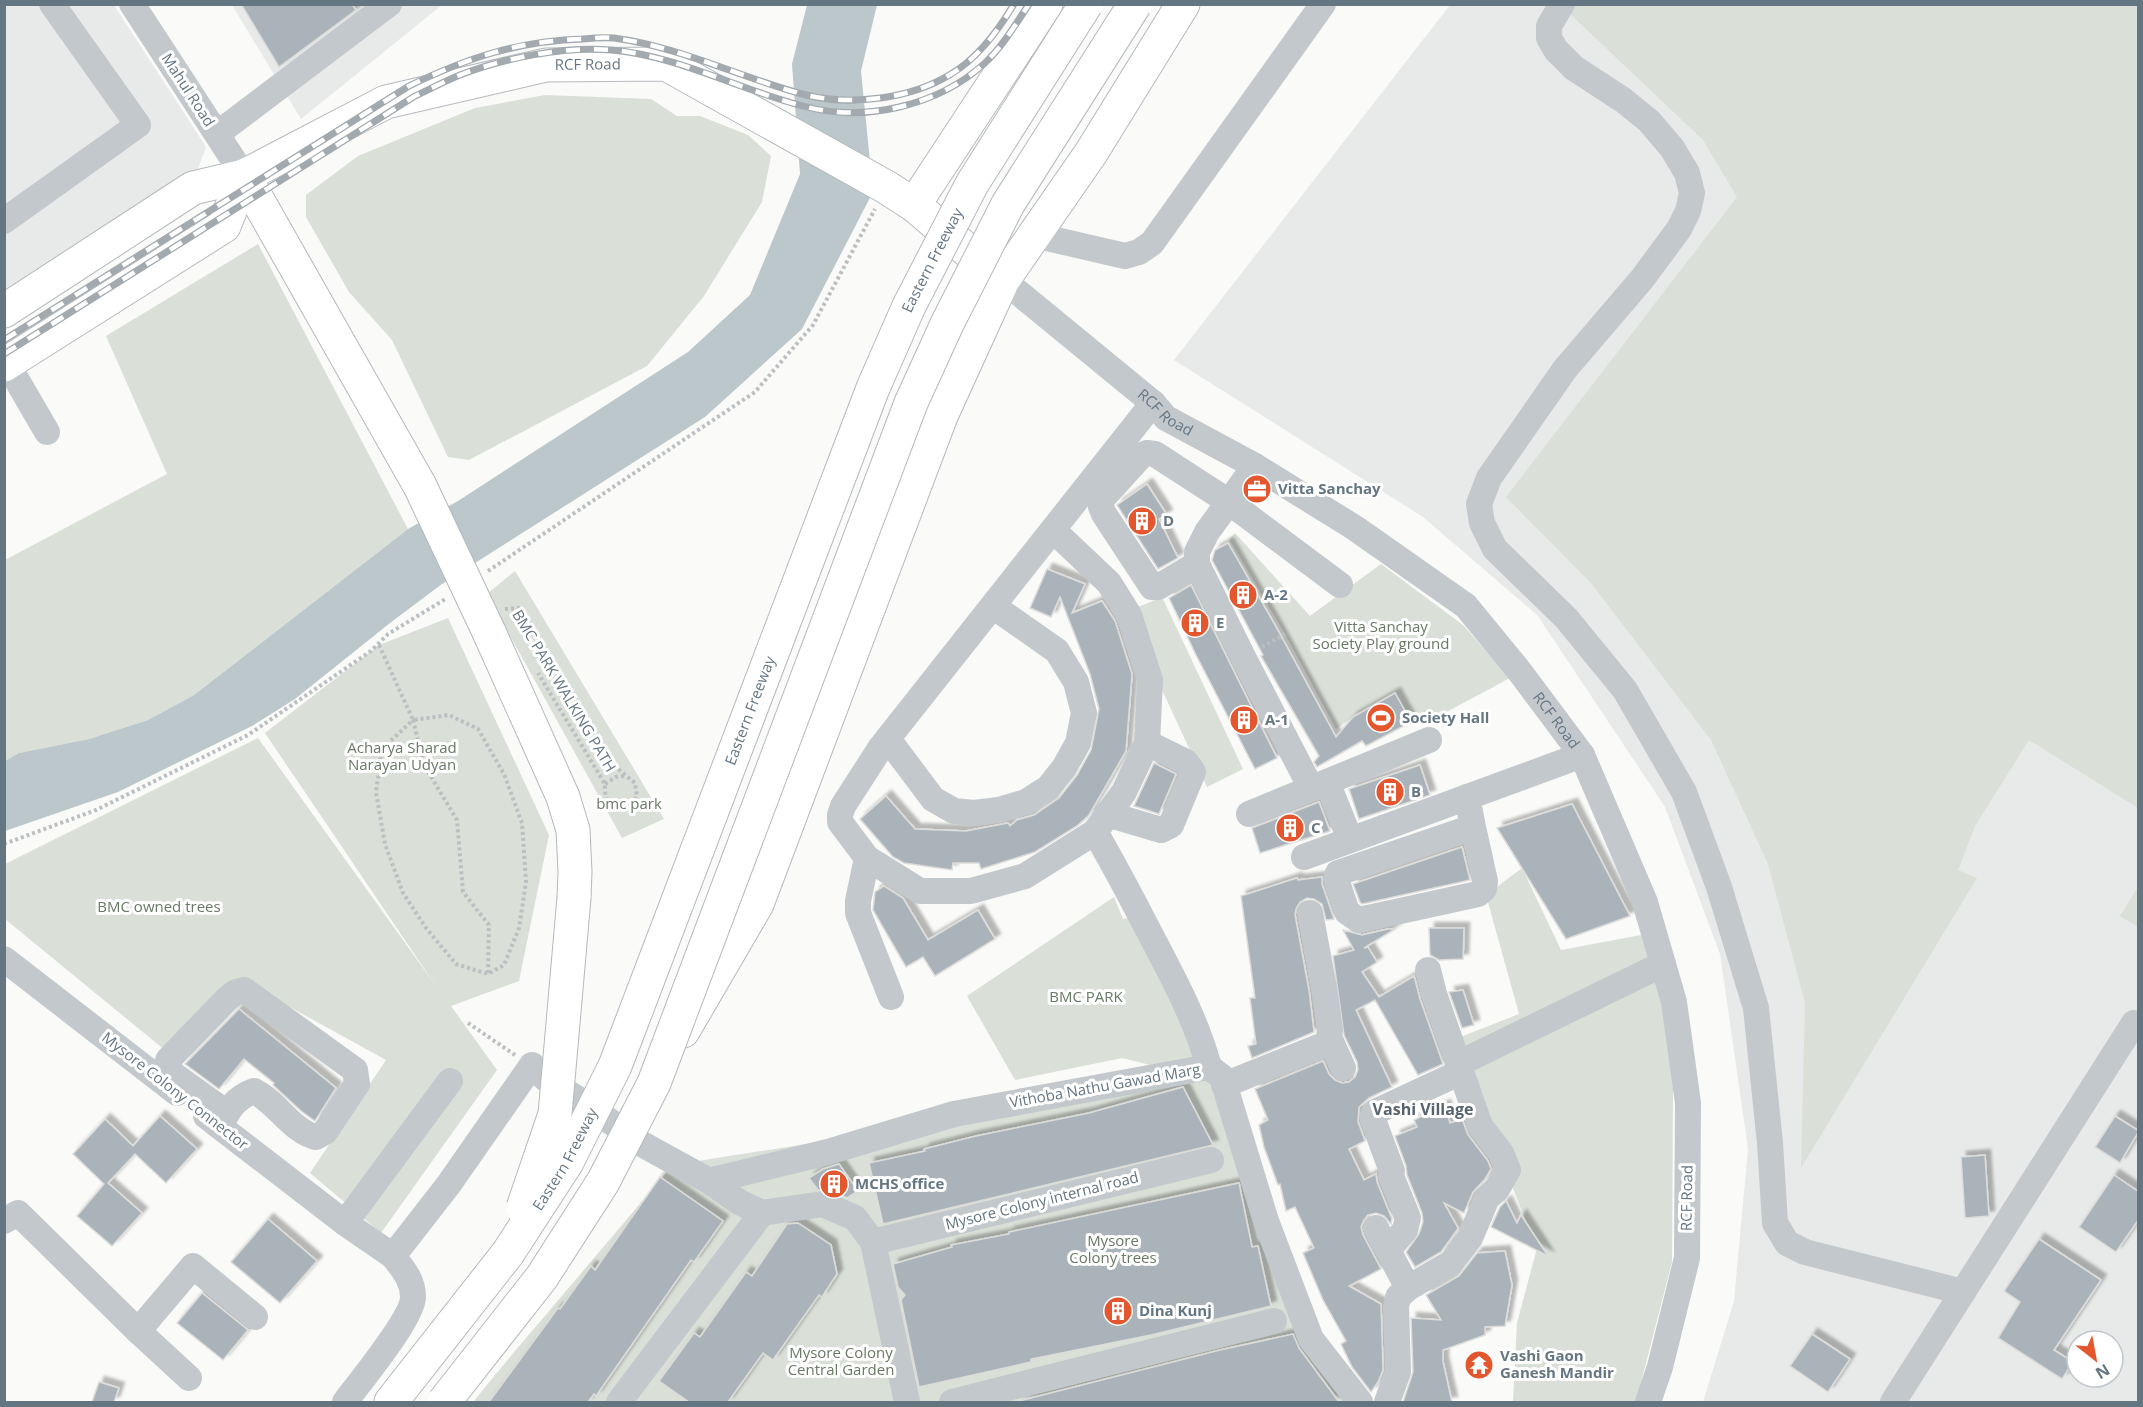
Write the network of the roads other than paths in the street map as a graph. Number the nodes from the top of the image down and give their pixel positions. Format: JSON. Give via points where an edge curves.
{"nodes":[{"id":1,"x":52,"y":4,"type":"edge"},
{"id":2,"x":132,"y":4,"type":"edge"},
{"id":3,"x":390,"y":4,"type":"edge"},
{"id":4,"x":1046,"y":4,"type":"edge"},
{"id":5,"x":1086,"y":4,"type":"edge"},
{"id":6,"x":1135,"y":4,"type":"edge"},
{"id":7,"x":1183,"y":4,"type":"edge"},
{"id":8,"x":1323,"y":4,"type":"edge"},
{"id":9,"x":1562,"y":4,"type":"edge"},
{"id":10,"x":217,"y":134,"type":"junction"},
{"id":11,"x":244,"y":176,"type":"junction"},
{"id":12,"x":914,"y":205,"type":"junction"},
{"id":13,"x":4,"y":221,"type":"edge"},
{"id":14,"x":1034,"y":235,"type":"junction"},
{"id":15,"x":1003,"y":280,"type":"junction"},
{"id":16,"x":4,"y":311,"type":"edge"},
{"id":17,"x":6,"y":362,"type":"edge"},
{"id":18,"x":1153,"y":403,"type":"junction"},
{"id":19,"x":47,"y":432,"type":"dead end"},
{"id":20,"x":1255,"y":466,"type":"junction"},
{"id":21,"x":1228,"y":502,"type":"junction"},
{"id":22,"x":1053,"y":530,"type":"junction"},
{"id":23,"x":1197,"y":564,"type":"junction"},
{"id":24,"x":1340,"y":585,"type":"dead end"},
{"id":25,"x":993,"y":606,"type":"junction"},
{"id":26,"x":888,"y":739,"type":"junction"},
{"id":27,"x":1429,"y":740,"type":"dead end"},
{"id":28,"x":1148,"y":743,"type":"junction"},
{"id":29,"x":1582,"y":755,"type":"junction"},
{"id":30,"x":1319,"y":785,"type":"junction"},
{"id":31,"x":1467,"y":797,"type":"junction"},
{"id":32,"x":1249,"y":814,"type":"dead end"},
{"id":33,"x":1101,"y":823,"type":"junction"},
{"id":34,"x":1473,"y":827,"type":"junction"},
{"id":35,"x":1350,"y":839,"type":"junction"},
{"id":36,"x":1304,"y":856,"type":"dead end"},
{"id":37,"x":867,"y":858,"type":"junction"},
{"id":38,"x":1310,"y":913,"type":"dead end"},
{"id":39,"x":4,"y":959,"type":"edge"},
{"id":40,"x":1663,"y":964,"type":"junction"},
{"id":41,"x":1428,"y":970,"type":"dead end"},
{"id":42,"x":891,"y":998,"type":"dead end"},
{"id":43,"x":2139,"y":1026,"type":"edge"},
{"id":44,"x":1331,"y":1042,"type":"junction"},
{"id":45,"x":1343,"y":1068,"type":"dead end"},
{"id":46,"x":1460,"y":1068,"type":"junction"},
{"id":47,"x":1217,"y":1076,"type":"junction"},
{"id":48,"x":450,"y":1081,"type":"dead end"},
{"id":49,"x":654,"y":1083,"type":"junction"},
{"id":50,"x":223,"y":1119,"type":"junction"},
{"id":51,"x":1211,"y":1160,"type":"dead end"},
{"id":52,"x":710,"y":1180,"type":"junction"},
{"id":53,"x":762,"y":1213,"type":"junction"},
{"id":54,"x":4,"y":1221,"type":"edge"},
{"id":55,"x":345,"y":1223,"type":"junction"},
{"id":56,"x":1376,"y":1228,"type":"dead end"},
{"id":57,"x":873,"y":1242,"type":"junction"},
{"id":58,"x":1388,"y":1250,"type":"junction"},
{"id":59,"x":508,"y":1253,"type":"junction"},
{"id":60,"x":393,"y":1256,"type":"junction"},
{"id":61,"x":1408,"y":1288,"type":"junction"},
{"id":62,"x":1963,"y":1292,"type":"junction"},
{"id":63,"x":255,"y":1317,"type":"dead end"},
{"id":64,"x":1274,"y":1321,"type":"dead end"},
{"id":65,"x":138,"y":1331,"type":"junction"},
{"id":66,"x":189,"y":1378,"type":"dead end"},
{"id":67,"x":345,"y":1402,"type":"edge"},
{"id":68,"x":391,"y":1402,"type":"edge"},
{"id":69,"x":444,"y":1402,"type":"edge"},
{"id":70,"x":619,"y":1402,"type":"edge"},
{"id":71,"x":907,"y":1402,"type":"edge"},
{"id":72,"x":952,"y":1402,"type":"edge"},
{"id":73,"x":1360,"y":1402,"type":"edge"},
{"id":74,"x":1387,"y":1402,"type":"edge"},
{"id":75,"x":1648,"y":1402,"type":"edge"},
{"id":76,"x":1893,"y":1402,"type":"edge"}],
"edges":[{"from":1,"to":13,"type":"street","via":[[138,125]]},
{"from":2,"to":10,"type":"street","name":"Mahul Road"},
{"from":3,"to":10,"type":"street"},
{"from":4,"to":12,"type":"main road"},
{"from":5,"to":59,"type":"main road","name":"Eastern Freeway","bridge":true,"via":[[972,184],[909,306],[873,388],[615,1066],[567,1162]]},
{"from":6,"to":49,"type":"main road","bridge":true,"via":[[1008,204],[911,403]]},
{"from":7,"to":14,"type":"main road","via":[[1091,153]]},
{"from":8,"to":14,"type":"street","via":[[1152,243],[1125,256]]},
{"from":9,"to":62,"type":"street","via":[[1549,26],[1556,50],[1574,68],[1649,121],[1687,173],[1692,193],[1679,230],[1565,369],[1489,478],[1479,504],[1482,523],[1495,549],[1566,618],[1625,690],[1683,792],[1719,887],[1756,1008],[1775,1222],[1787,1243],[1805,1252]]},
{"from":10,"to":11,"type":"street","name":"Mahul Road"},
{"from":11,"to":12,"type":"main road","name":"RCF Road","via":[[386,102],[546,65],[666,64]]},
{"from":11,"to":16,"type":"main road","name":"RCF Road","via":[[193,188]]},
{"from":11,"to":17,"type":"main road","via":[[224,226]]},
{"from":11,"to":59,"type":"main road","bridge":true,"via":[[498,625],[573,830],[574,898],[555,1114]]},
{"from":12,"to":15,"type":"main road","name":"RCF Road"},
{"from":14,"to":15,"type":"main road"},
{"from":15,"to":18,"type":"street","name":"RCF Road"},
{"from":15,"to":49,"type":"main road","bridge":true,"via":[[941,416],[757,904]]},
{"from":17,"to":19,"type":"street"},
{"from":18,"to":20,"type":"street","name":"RCF Road","via":[[1166,418]]},
{"from":18,"to":22,"type":"street"},
{"from":20,"to":21,"type":"street"},
{"from":20,"to":29,"type":"street","name":"RCF Road","via":[[1355,528],[1466,606]]},
{"from":21,"to":23,"type":"street","via":[[1201,542]]},
{"from":21,"to":23,"type":"street","via":[[1155,454],[1146,453],[1101,500],[1101,507],[1152,587]]},
{"from":21,"to":24,"type":"street"},
{"from":22,"to":25,"type":"street"},
{"from":22,"to":28,"type":"street","via":[[1109,583],[1129,615],[1150,680]]},
{"from":23,"to":30,"type":"street","via":[[1243,657]]},
{"from":25,"to":26,"type":"street"},
{"from":25,"to":26,"type":"street","via":[[1057,651],[1076,682],[1084,713],[1078,743],[1064,768],[1048,788],[1026,802],[999,810],[954,811],[933,798]]},
{"from":26,"to":37,"type":"street","via":[[840,815],[840,822]]},
{"from":27,"to":30,"type":"street"},
{"from":28,"to":33,"type":"street","via":[[1124,792]]},
{"from":28,"to":33,"type":"street","via":[[1186,762],[1193,772],[1171,825],[1161,830]]},
{"from":29,"to":31,"type":"street"},
{"from":29,"to":40,"type":"street","name":"RCF Road","via":[[1645,902]]},
{"from":30,"to":32,"type":"street"},
{"from":30,"to":35,"type":"street"},
{"from":31,"to":34,"type":"street"},
{"from":31,"to":35,"type":"street"},
{"from":33,"to":37,"type":"street","via":[[1025,876],[971,891],[920,891]]},
{"from":33,"to":47,"type":"street","via":[[1118,872],[1190,1009]]},
{"from":34,"to":34,"type":"street","via":[[1485,881],[1478,894],[1359,920],[1347,912],[1336,879],[1338,873]]},
{"from":35,"to":36,"type":"street"},
{"from":37,"to":42,"type":"street","via":[[858,913]]},
{"from":38,"to":44,"type":"street"},
{"from":39,"to":50,"type":"street","name":"Mysore Colony Connector"},
{"from":40,"to":46,"type":"street"},
{"from":40,"to":75,"type":"street","name":"RCF Road","via":[[1674,1002],[1688,1103],[1687,1258]]},
{"from":41,"to":46,"type":"street"},
{"from":43,"to":62,"type":"street","via":[[2134,1023]]},
{"from":44,"to":45,"type":"street"},
{"from":44,"to":47,"type":"street","name":"Vithoba Nathu Gawad Marg"},
{"from":46,"to":58,"type":"street","via":[[1371,1117],[1408,1218],[1405,1230]]},
{"from":46,"to":61,"type":"street","via":[[1480,1125],[1501,1153],[1508,1170],[1497,1189],[1486,1198],[1470,1238],[1451,1263]]},
{"from":47,"to":52,"type":"street","name":"Vithoba Nathu Gawad Marg","via":[[954,1113],[828,1152]]},
{"from":47,"to":73,"type":"street","via":[[1311,1339]]},
{"from":48,"to":55,"type":"street"},
{"from":49,"to":69,"type":"main road","bridge":true,"via":[[603,1182],[542,1277]]},
{"from":50,"to":50,"type":"street","via":[[240,1096],[254,1091],[266,1096],[305,1134],[316,1137],[325,1132],[357,1084],[355,1070],[244,990],[236,992],[168,1060],[167,1068]]},
{"from":50,"to":55,"type":"street","name":"Mysore Colony Connector"},
{"from":51,"to":57,"type":"street","name":"Mysore Colony internal road"},
{"from":52,"to":53,"type":"street","via":[[739,1202]]},
{"from":52,"to":60,"type":"street","via":[[642,1144],[546,1079],[532,1065]]},
{"from":53,"to":57,"type":"street","via":[[823,1204],[855,1218]]},
{"from":53,"to":70,"type":"street"},
{"from":54,"to":65,"type":"street","via":[[18,1213]]},
{"from":55,"to":60,"type":"street","name":"Mysore Colony Connector"},
{"from":56,"to":58,"type":"street"},
{"from":57,"to":71,"type":"street"},
{"from":58,"to":61,"type":"street"},
{"from":59,"to":68,"type":"main road","name":"Eastern Freeway"},
{"from":60,"to":67,"type":"street","via":[[410,1279],[413,1299],[395,1337]]},
{"from":61,"to":74,"type":"street","via":[[1398,1297],[1396,1307],[1398,1372]]},
{"from":62,"to":76,"type":"street"},
{"from":63,"to":65,"type":"street","via":[[193,1266]]},
{"from":64,"to":72,"type":"street"},
{"from":65,"to":66,"type":"street"}]}
